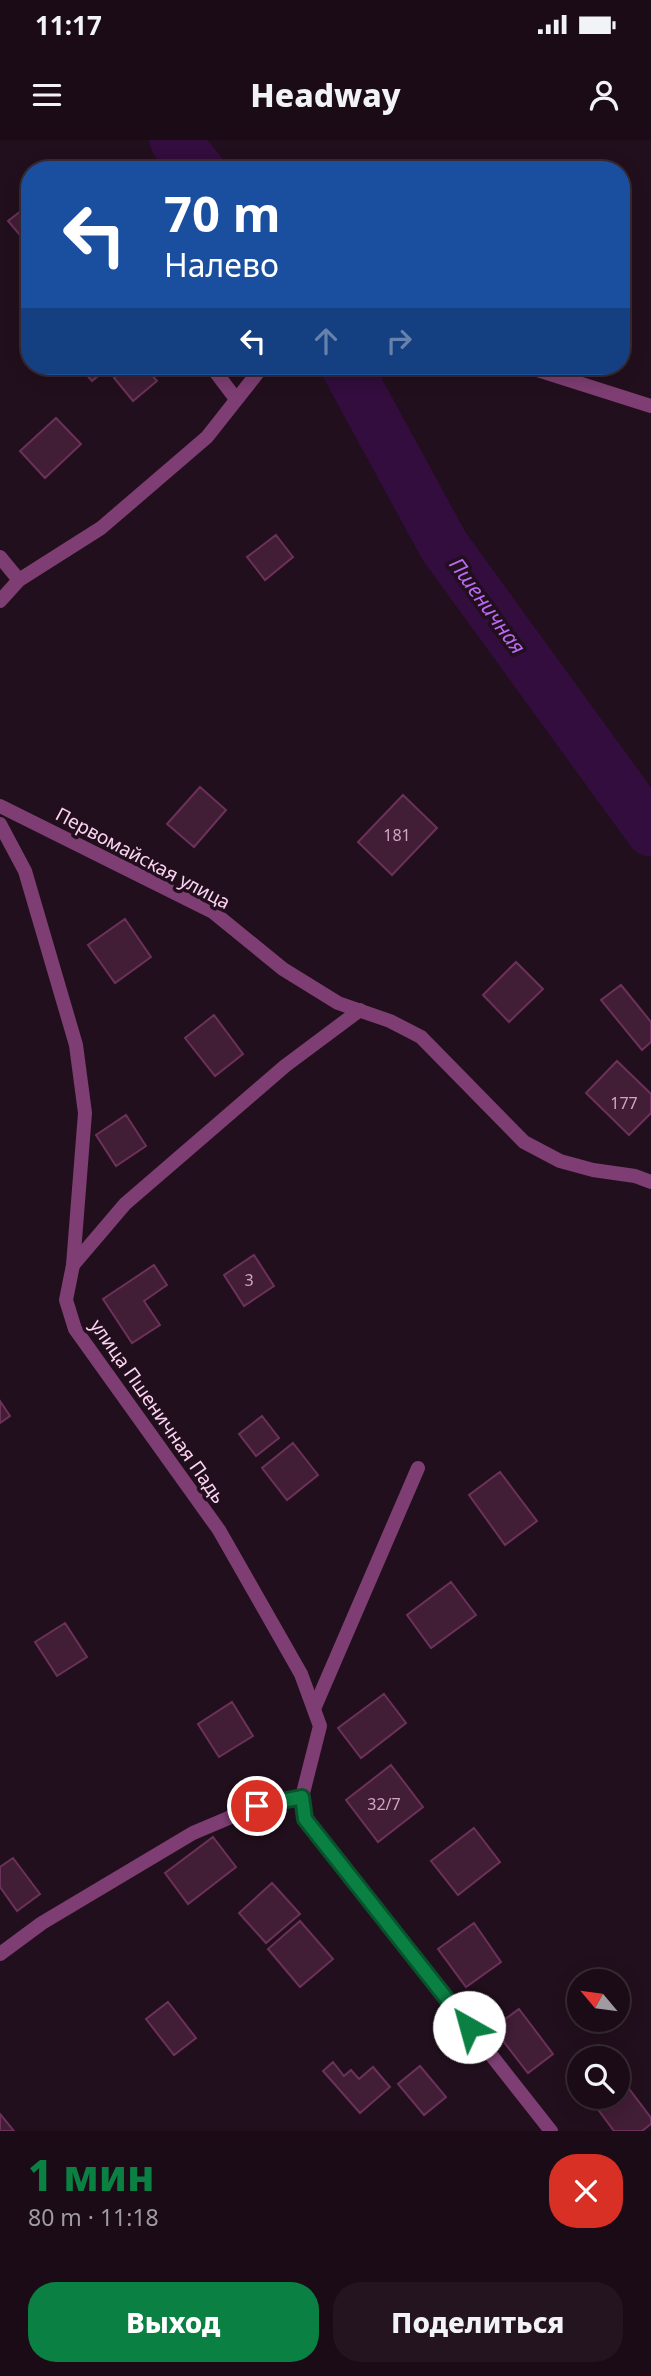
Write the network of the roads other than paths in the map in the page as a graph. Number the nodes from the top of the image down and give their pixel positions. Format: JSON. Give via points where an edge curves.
{"nodes":[{"id":1,"x":218,"y":375,"type":"edge"},
{"id":2,"x":255,"y":375,"type":"edge"},
{"id":3,"x":553,"y":375,"type":"edge"},
{"id":4,"x":236,"y":399,"type":"junction"},
{"id":5,"x":651,"y":406,"type":"edge"},
{"id":6,"x":0,"y":557,"type":"edge"},
{"id":7,"x":19,"y":580,"type":"junction"},
{"id":8,"x":0,"y":601,"type":"edge"},
{"id":9,"x":0,"y":806,"type":"edge"},
{"id":10,"x":0,"y":824,"type":"edge"},
{"id":11,"x":360,"y":1010,"type":"junction"},
{"id":12,"x":651,"y":1182,"type":"edge"},
{"id":13,"x":73,"y":1265,"type":"junction"},
{"id":14,"x":418,"y":1468,"type":"dead end"},
{"id":15,"x":314,"y":1709,"type":"junction"},
{"id":16,"x":302,"y":1797,"type":"junction"},
{"id":17,"x":0,"y":1954,"type":"edge"},
{"id":18,"x":551,"y":2131,"type":"edge"}],
"edges":[{"from":1,"to":4,"type":"street"},
{"from":2,"to":4,"type":"street"},
{"from":3,"to":5,"type":"street"},
{"from":4,"to":7,"type":"street","via":[[206,437],[101,528]]},
{"from":6,"to":7,"type":"street"},
{"from":7,"to":8,"type":"street"},
{"from":9,"to":11,"type":"street","name":"Первомайская улица","via":[[213,912],[283,969],[338,1003]]},
{"from":10,"to":13,"type":"street","name":"улица Пшеничная Падь","via":[[25,871],[76,1045],[85,1112]]},
{"from":11,"to":12,"type":"street","name":"Первомайская улица","via":[[421,1037],[524,1142],[560,1161]]},
{"from":11,"to":13,"type":"street","via":[[285,1066],[125,1204]]},
{"from":13,"to":15,"type":"street","name":"улица Пшеничная Падь","via":[[66,1300],[75,1329],[219,1530],[301,1674]]},
{"from":14,"to":15,"type":"street"},
{"from":15,"to":16,"type":"street","name":"улица Пшеничная Падь","via":[[320,1726]]},
{"from":16,"to":17,"type":"street","via":[[257,1806],[193,1833],[42,1923]]},
{"from":16,"to":18,"type":"street","via":[[305,1819]]}]}
